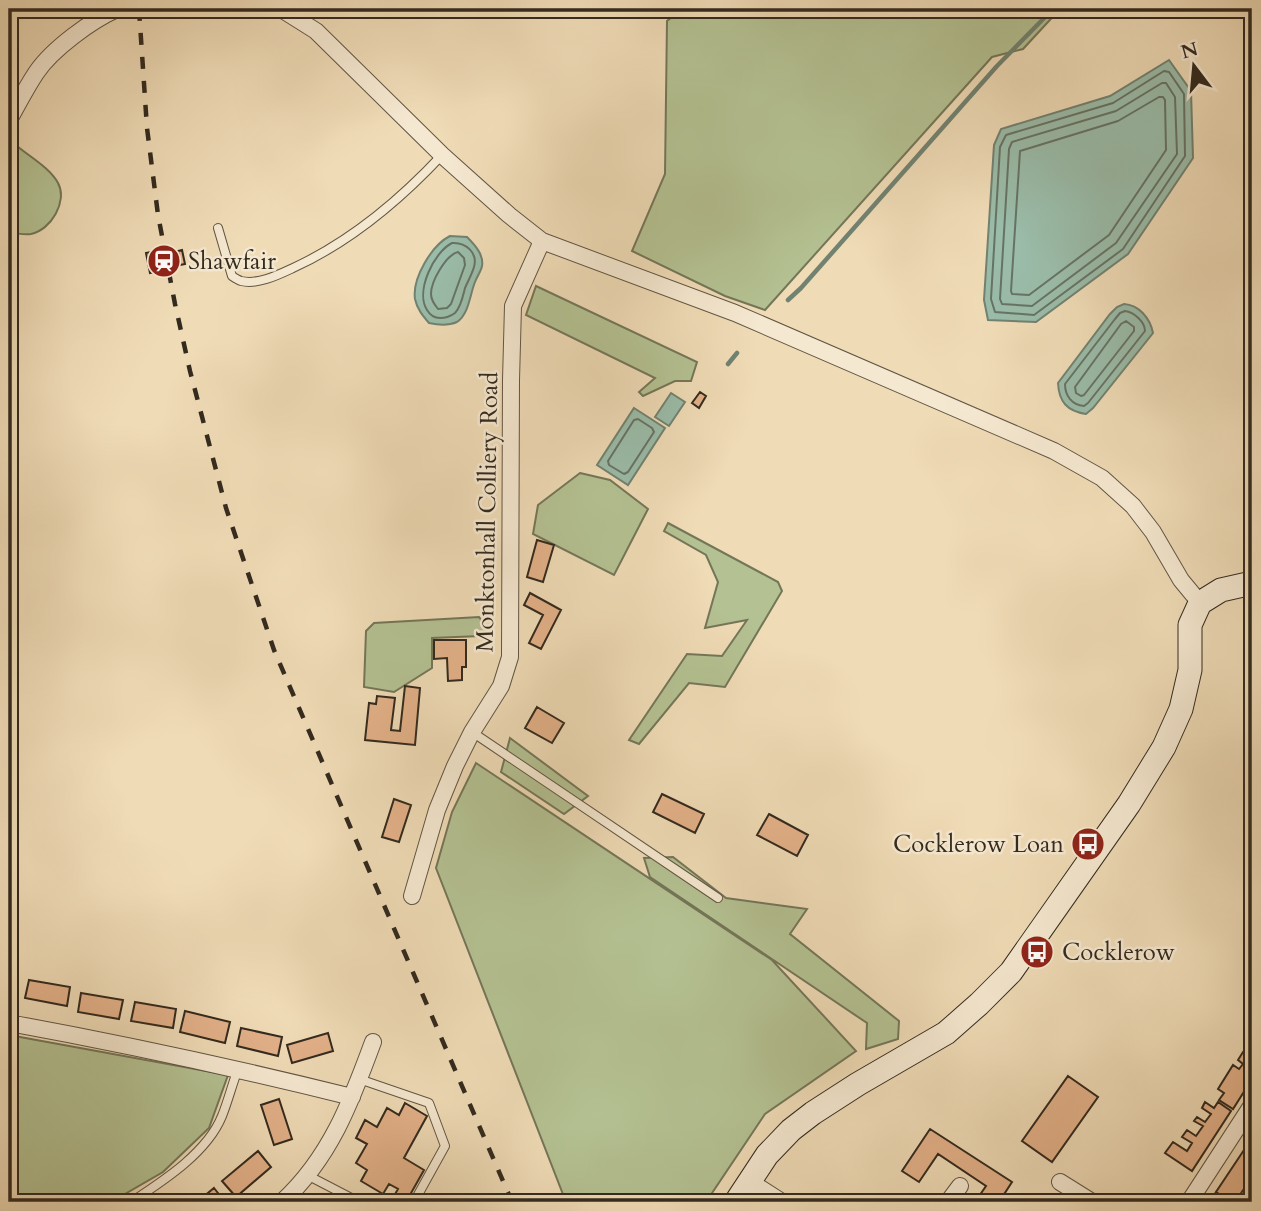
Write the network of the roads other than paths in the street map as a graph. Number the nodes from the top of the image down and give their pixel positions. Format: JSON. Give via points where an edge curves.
{"nodes":[{"id":1,"x":117,"y":9,"type":"edge"},
{"id":2,"x":281,"y":9,"type":"edge"},
{"id":3,"x":9,"y":120,"type":"edge"},
{"id":4,"x":442,"y":155,"type":"junction"},
{"id":5,"x":218,"y":228,"type":"dead end"},
{"id":6,"x":542,"y":241,"type":"junction"},
{"id":7,"x":1252,"y":583,"type":"edge"},
{"id":8,"x":1200,"y":603,"type":"junction"},
{"id":9,"x":472,"y":732,"type":"junction"},
{"id":10,"x":412,"y":895,"type":"dead end"},
{"id":11,"x":718,"y":898,"type":"dead end"},
{"id":12,"x":9,"y":1023,"type":"edge"},
{"id":13,"x":373,"y":1042,"type":"dead end"},
{"id":14,"x":237,"y":1069,"type":"junction"},
{"id":15,"x":359,"y":1079,"type":"junction"},
{"id":16,"x":352,"y":1097,"type":"junction"},
{"id":17,"x":1252,"y":1105,"type":"edge"},
{"id":18,"x":307,"y":1175,"type":"junction"},
{"id":19,"x":749,"y":1181,"type":"junction"},
{"id":20,"x":1060,"y":1182,"type":"dead end"},
{"id":21,"x":960,"y":1186,"type":"dead end"},
{"id":22,"x":131,"y":1202,"type":"edge"},
{"id":23,"x":282,"y":1202,"type":"edge"},
{"id":24,"x":359,"y":1202,"type":"edge"},
{"id":25,"x":414,"y":1202,"type":"edge"},
{"id":26,"x":736,"y":1202,"type":"edge"},
{"id":27,"x":782,"y":1202,"type":"edge"},
{"id":28,"x":948,"y":1202,"type":"edge"},
{"id":29,"x":1092,"y":1202,"type":"edge"},
{"id":30,"x":1189,"y":1202,"type":"edge"}],
"edges":[{"from":1,"to":3,"type":"street","via":[[62,46],[37,71]]},
{"from":2,"to":4,"type":"street","via":[[316,31]]},
{"from":4,"to":5,"type":"lane","via":[[359,230],[278,275],[257,281],[232,276]]},
{"from":4,"to":6,"type":"street"},
{"from":6,"to":8,"type":"street","via":[[735,313],[1054,451],[1102,478],[1133,506]]},
{"from":6,"to":9,"type":"street","name":"Monktonhall Colliery Road","via":[[513,306],[510,657],[501,686]]},
{"from":7,"to":8,"type":"main road","via":[[1221,590]]},
{"from":8,"to":19,"type":"main road","via":[[1190,625],[1190,670],[1181,709],[1164,747],[1011,972],[946,1033],[791,1130]]},
{"from":9,"to":10,"type":"street","name":"Monktonhall Colliery Road","via":[[437,810]]},
{"from":9,"to":11,"type":"lane"},
{"from":12,"to":14,"type":"street"},
{"from":13,"to":15,"type":"street"},
{"from":14,"to":16,"type":"street"},
{"from":14,"to":22,"type":"lane","via":[[222,1118],[207,1142],[166,1180]]},
{"from":15,"to":16,"type":"street"},
{"from":15,"to":25,"type":"lane","via":[[429,1103],[445,1146]]},
{"from":16,"to":18,"type":"street","via":[[341,1124]]},
{"from":17,"to":30,"type":"street"},
{"from":18,"to":23,"type":"street"},
{"from":18,"to":24,"type":"lane"},
{"from":19,"to":26,"type":"main road"},
{"from":19,"to":27,"type":"street"},
{"from":20,"to":29,"type":"street"},
{"from":21,"to":28,"type":"street"}]}
